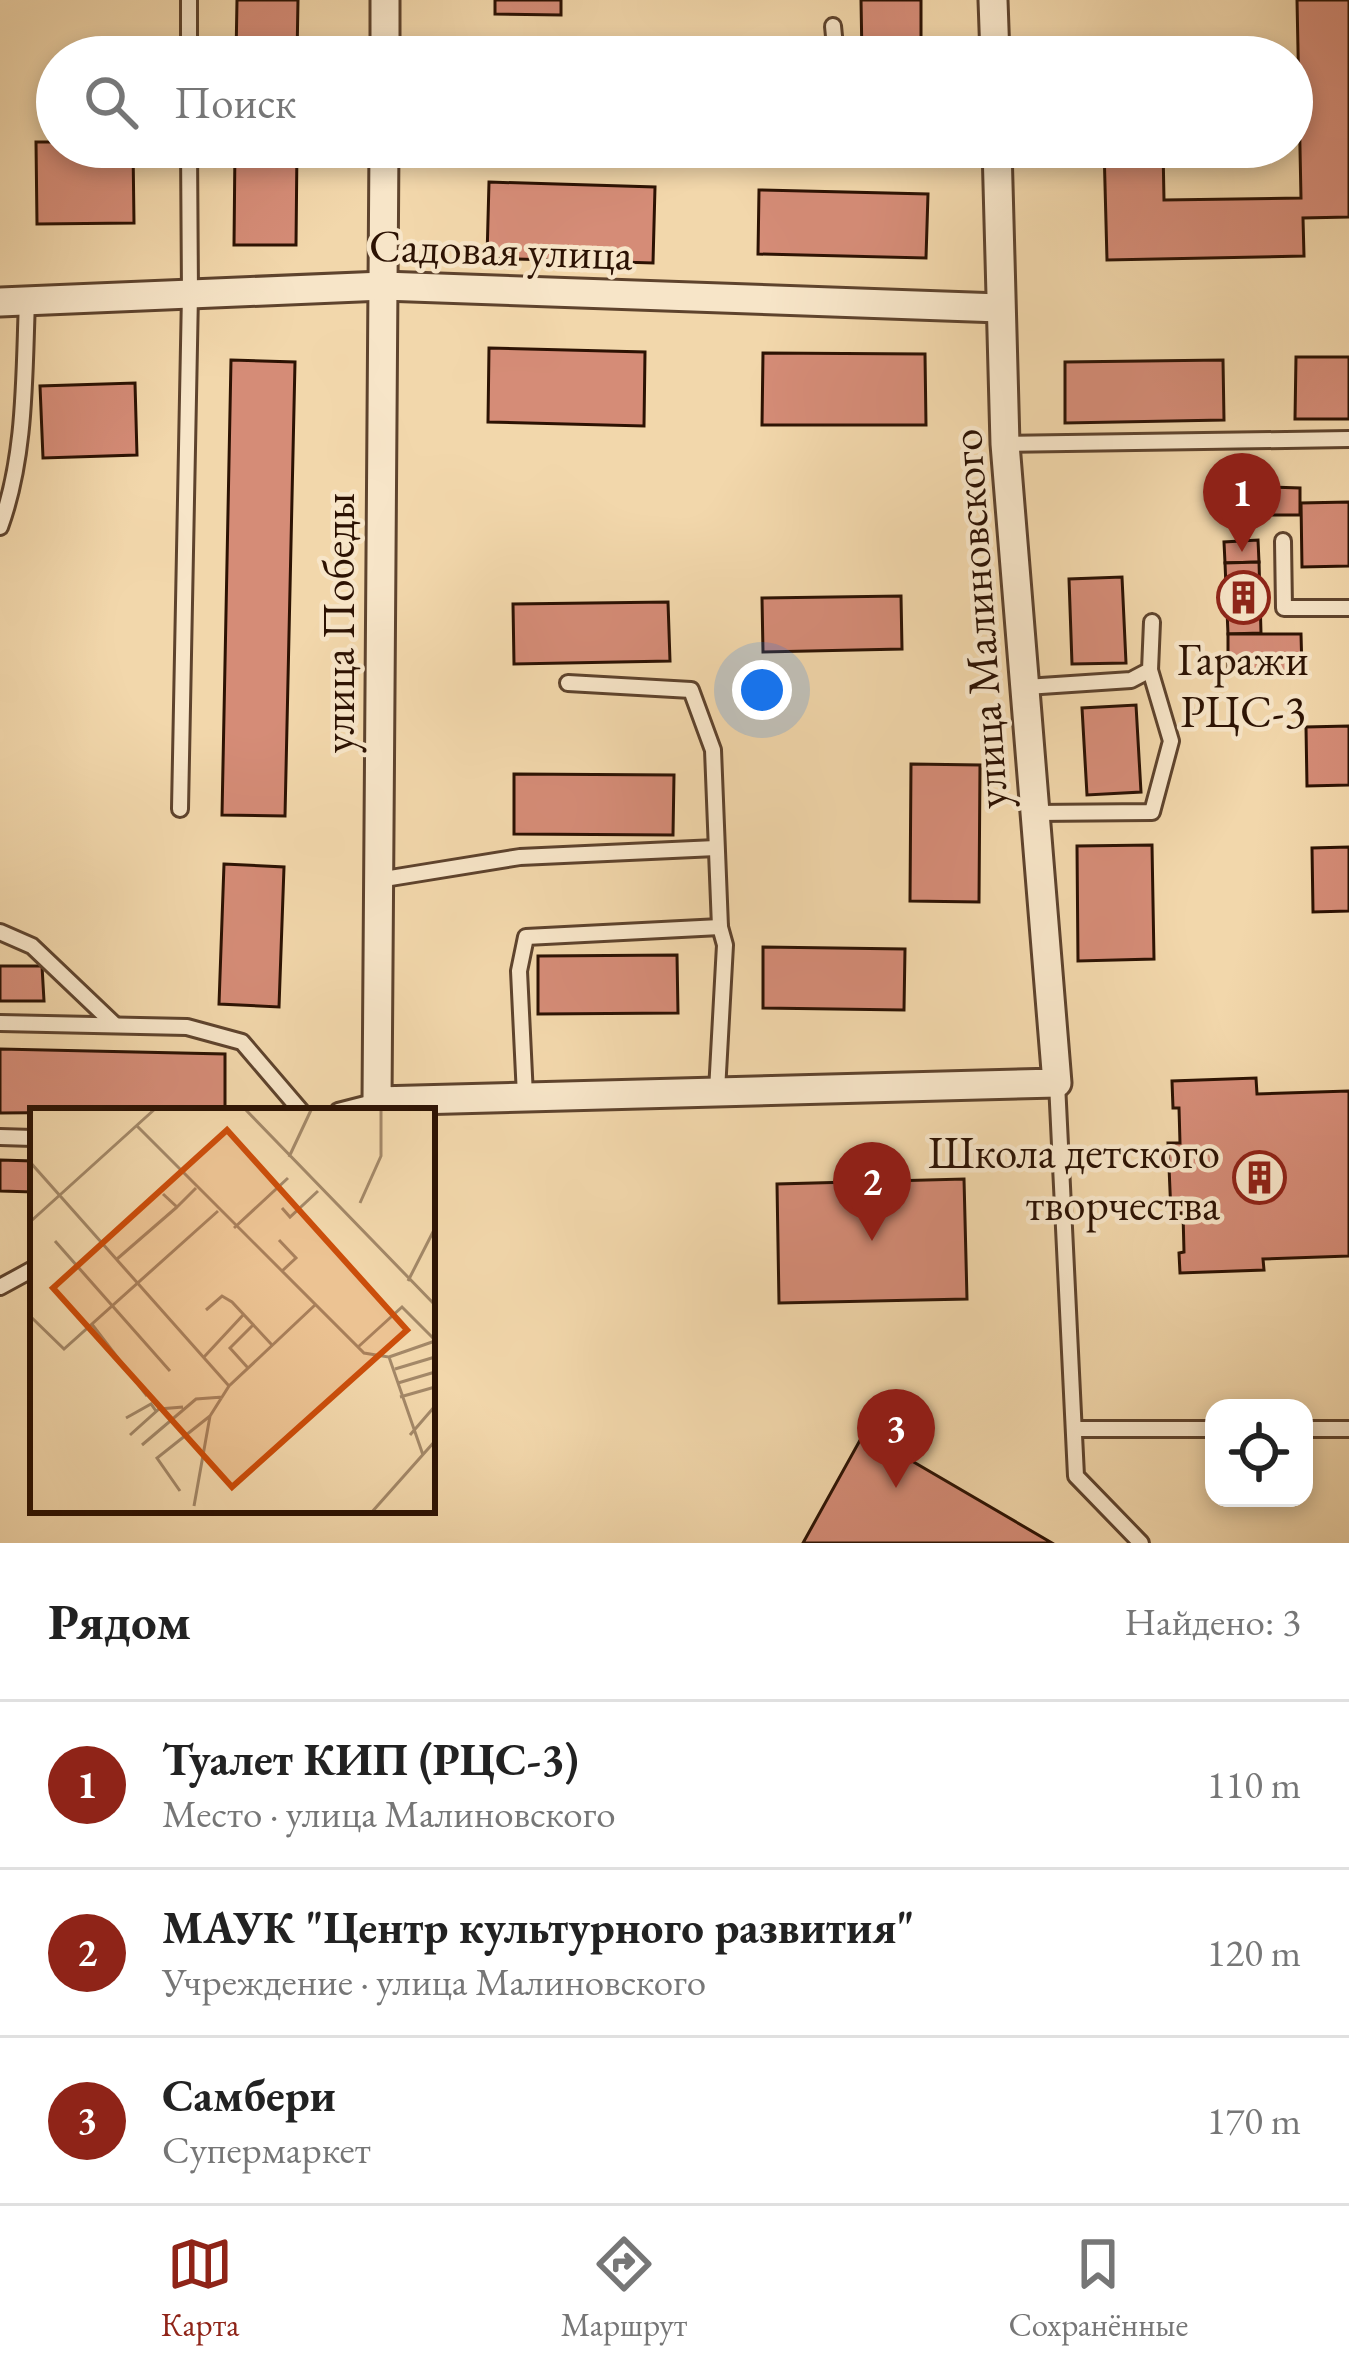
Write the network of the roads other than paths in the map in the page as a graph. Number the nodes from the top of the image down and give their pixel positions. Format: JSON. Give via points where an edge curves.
{"nodes":[{"id":1,"x":189,"y":0,"type":"edge"},
{"id":2,"x":385,"y":0,"type":"edge"},
{"id":3,"x":993,"y":0,"type":"edge"},
{"id":4,"x":833,"y":26,"type":"dead end"},
{"id":5,"x":189,"y":36,"type":"edge"},
{"id":6,"x":385,"y":36,"type":"edge"},
{"id":7,"x":834,"y":36,"type":"edge"},
{"id":8,"x":994,"y":36,"type":"edge"},
{"id":9,"x":190,"y":168,"type":"edge"},
{"id":10,"x":384,"y":168,"type":"edge"},
{"id":11,"x":997,"y":168,"type":"edge"},
{"id":12,"x":383,"y":286,"type":"junction"},
{"id":13,"x":190,"y":294,"type":"junction"},
{"id":14,"x":14,"y":302,"type":"edge"},
{"id":15,"x":1000,"y":308,"type":"junction"},
{"id":16,"x":1349,"y":439,"type":"edge"},
{"id":17,"x":1005,"y":444,"type":"junction"},
{"id":18,"x":0,"y":526,"type":"edge"},
{"id":19,"x":1282,"y":542,"type":"dead end"},
{"id":20,"x":1349,"y":608,"type":"edge"},
{"id":21,"x":1152,"y":622,"type":"dead end"},
{"id":22,"x":1150,"y":670,"type":"junction"},
{"id":23,"x":568,"y":683,"type":"dead end"},
{"id":24,"x":1026,"y":687,"type":"junction"},
{"id":25,"x":179,"y":809,"type":"dead end"},
{"id":26,"x":1034,"y":813,"type":"junction"},
{"id":27,"x":716,"y":848,"type":"junction"},
{"id":28,"x":378,"y":880,"type":"junction"},
{"id":29,"x":720,"y":927,"type":"junction"},
{"id":30,"x":0,"y":932,"type":"edge"},
{"id":31,"x":0,"y":1023,"type":"edge"},
{"id":32,"x":115,"y":1025,"type":"junction"},
{"id":33,"x":1057,"y":1083,"type":"junction"},
{"id":34,"x":717,"y":1091,"type":"junction"},
{"id":35,"x":526,"y":1096,"type":"junction"},
{"id":36,"x":376,"y":1101,"type":"junction"},
{"id":37,"x":298,"y":1108,"type":"edge"},
{"id":38,"x":349,"y":1108,"type":"edge"},
{"id":39,"x":0,"y":1137,"type":"edge"},
{"id":40,"x":30,"y":1138,"type":"edge"},
{"id":41,"x":30,"y":1271,"type":"edge"},
{"id":42,"x":0,"y":1287,"type":"edge"},
{"id":43,"x":1074,"y":1429,"type":"junction"},
{"id":44,"x":1205,"y":1429,"type":"edge"},
{"id":45,"x":1313,"y":1429,"type":"edge"},
{"id":46,"x":1349,"y":1430,"type":"edge"},
{"id":47,"x":1141,"y":1543,"type":"edge"}],
"edges":[{"from":1,"to":5,"type":"lane"},
{"from":2,"to":6,"type":"street"},
{"from":3,"to":8,"type":"street"},
{"from":4,"to":7,"type":"lane"},
{"from":9,"to":13,"type":"lane"},
{"from":10,"to":12,"type":"street","name":"улица Победы"},
{"from":11,"to":15,"type":"street","name":"улица Малиновского"},
{"from":12,"to":13,"type":"street","name":"Садовая улица"},
{"from":12,"to":15,"type":"street","name":"Садовая улица"},
{"from":12,"to":28,"type":"street","name":"улица Победы"},
{"from":13,"to":14,"type":"street","name":"Садовая улица"},
{"from":13,"to":25,"type":"lane"},
{"from":14,"to":18,"type":"lane","via":[[24,387]]},
{"from":15,"to":17,"type":"street","name":"улица Малиновского"},
{"from":16,"to":17,"type":"lane"},
{"from":17,"to":24,"type":"street","name":"улица Малиновского"},
{"from":19,"to":20,"type":"lane","via":[[1284,608]]},
{"from":21,"to":22,"type":"lane"},
{"from":22,"to":24,"type":"lane","via":[[1132,680]]},
{"from":22,"to":26,"type":"lane","via":[[1171,741],[1152,812]]},
{"from":23,"to":27,"type":"lane","via":[[691,690],[713,750]]},
{"from":24,"to":26,"type":"street","name":"улица Малиновского"},
{"from":26,"to":33,"type":"street","name":"улица Малиновского"},
{"from":27,"to":28,"type":"lane","via":[[520,857]]},
{"from":27,"to":29,"type":"lane"},
{"from":28,"to":36,"type":"street","name":"улица Победы"},
{"from":29,"to":34,"type":"lane"},
{"from":29,"to":35,"type":"lane","via":[[526,937],[519,971]]},
{"from":30,"to":32,"type":"lane","via":[[32,946]]},
{"from":31,"to":32,"type":"lane"},
{"from":32,"to":37,"type":"lane","via":[[187,1027],[242,1042]]},
{"from":33,"to":34,"type":"street"},
{"from":33,"to":43,"type":"lane"},
{"from":34,"to":35,"type":"street"},
{"from":35,"to":36,"type":"street"},
{"from":36,"to":38,"type":"lane"},
{"from":39,"to":40,"type":"lane"},
{"from":41,"to":42,"type":"lane"},
{"from":43,"to":44,"type":"lane"},
{"from":43,"to":47,"type":"lane","via":[[1076,1476]]},
{"from":45,"to":46,"type":"lane"}]}
